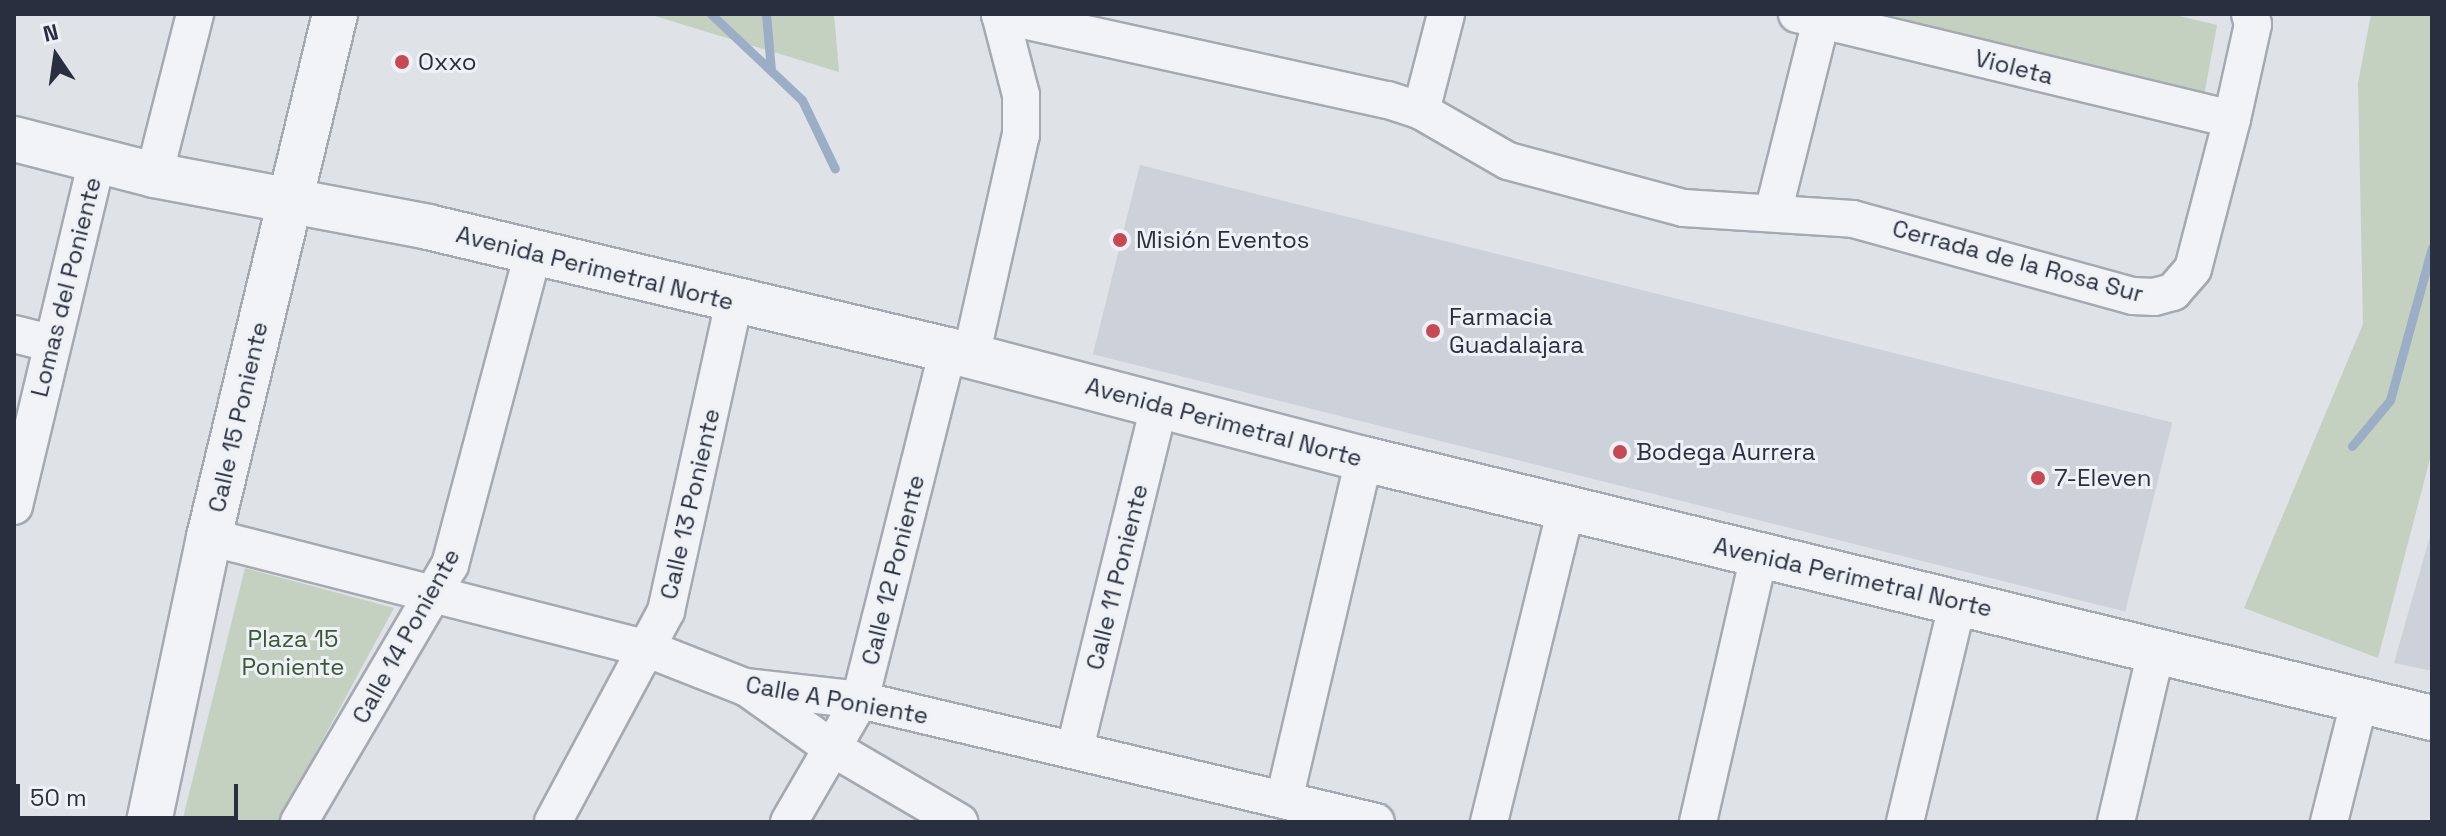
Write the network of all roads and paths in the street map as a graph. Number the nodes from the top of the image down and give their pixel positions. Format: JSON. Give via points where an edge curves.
{"nodes":[{"id":1,"x":195,"y":14,"type":"edge"},
{"id":2,"x":335,"y":14,"type":"edge"},
{"id":3,"x":1000,"y":14,"type":"edge"},
{"id":4,"x":1446,"y":14,"type":"edge"},
{"id":5,"x":2250,"y":14,"type":"edge"},
{"id":6,"x":1809,"y":17,"type":"edge"},
{"id":7,"x":1421,"y":111,"type":"junction"},
{"id":8,"x":2232,"y":119,"type":"junction"},
{"id":9,"x":14,"y":139,"type":"edge"},
{"id":10,"x":97,"y":161,"type":"junction"},
{"id":11,"x":154,"y":175,"type":"junction"},
{"id":12,"x":290,"y":197,"type":"junction"},
{"id":13,"x":1773,"y":213,"type":"junction"},
{"id":14,"x":533,"y":252,"type":"junction"},
{"id":15,"x":734,"y":303,"type":"junction"},
{"id":16,"x":14,"y":334,"type":"edge"},
{"id":17,"x":51,"y":343,"type":"junction"},
{"id":18,"x":959,"y":353,"type":"junction"},
{"id":19,"x":1159,"y":406,"type":"junction"},
{"id":20,"x":1364,"y":459,"type":"junction"},
{"id":21,"x":14,"y":506,"type":"edge"},
{"id":22,"x":1566,"y":508,"type":"junction"},
{"id":23,"x":209,"y":537,"type":"junction"},
{"id":24,"x":1759,"y":555,"type":"junction"},
{"id":25,"x":433,"y":596,"type":"junction"},
{"id":26,"x":1958,"y":602,"type":"junction"},
{"id":27,"x":648,"y":649,"type":"junction"},
{"id":28,"x":2156,"y":651,"type":"junction"},
{"id":29,"x":745,"y":687,"type":"junction"},
{"id":30,"x":2360,"y":699,"type":"junction"},
{"id":31,"x":860,"y":700,"type":"junction"},
{"id":32,"x":2432,"y":718,"type":"edge"},
{"id":33,"x":829,"y":746,"type":"junction"},
{"id":34,"x":1075,"y":748,"type":"junction"},
{"id":35,"x":1284,"y":800,"type":"junction"},
{"id":36,"x":149,"y":822,"type":"edge"},
{"id":37,"x":299,"y":822,"type":"edge"},
{"id":38,"x":553,"y":822,"type":"edge"},
{"id":39,"x":789,"y":822,"type":"edge"},
{"id":40,"x":959,"y":822,"type":"edge"},
{"id":41,"x":1376,"y":822,"type":"edge"},
{"id":42,"x":1489,"y":822,"type":"edge"},
{"id":43,"x":1698,"y":822,"type":"edge"},
{"id":44,"x":1905,"y":822,"type":"edge"},
{"id":45,"x":2116,"y":822,"type":"edge"},
{"id":46,"x":2329,"y":822,"type":"edge"}],
"edges":[{"from":1,"to":11,"type":"street"},
{"from":2,"to":12,"type":"street","name":"Calle 15 Poniente"},
{"from":3,"to":7,"type":"street","name":"Cerrada de la Rosa Sur"},
{"from":3,"to":18,"type":"street","name":"Calle 12 Poniente","via":[[1021,95],[1021,135]]},
{"from":4,"to":7,"type":"street"},
{"from":5,"to":8,"type":"street","name":"Cerrada de la Rosa Sur","via":[[2253,24]]},
{"from":6,"to":8,"type":"street","name":"Violeta"},
{"from":6,"to":13,"type":"street"},
{"from":7,"to":13,"type":"street","name":"Cerrada de la Rosa Sur","via":[[1508,161],[1684,208]]},
{"from":8,"to":13,"type":"street","name":"Cerrada de la Rosa Sur","via":[[2193,269],[2173,292],[2154,297],[2133,296],[1886,225]]},
{"from":9,"to":10,"type":"street","name":"Avenida Perimetral Norte"},
{"from":10,"to":11,"type":"street","name":"Avenida Perimetral Norte"},
{"from":10,"to":17,"type":"street","name":"Lomas del Poniente"},
{"from":11,"to":12,"type":"street","name":"Avenida Perimetral Norte"},
{"from":12,"to":14,"type":"street","name":"Avenida Perimetral Norte"},
{"from":12,"to":23,"type":"street","name":"Calle 15 Poniente"},
{"from":14,"to":15,"type":"street","name":"Avenida Perimetral Norte"},
{"from":14,"to":25,"type":"street","name":"Calle 14 Poniente","via":[[470,505],[450,565]]},
{"from":15,"to":18,"type":"street","name":"Avenida Perimetral Norte"},
{"from":15,"to":27,"type":"street","name":"Calle 13 Poniente","via":[[675,581]]},
{"from":16,"to":17,"type":"street"},
{"from":17,"to":21,"type":"street","name":"Lomas del Poniente"},
{"from":18,"to":19,"type":"street","name":"Avenida Perimetral Norte"},
{"from":18,"to":31,"type":"street","name":"Calle 12 Poniente"},
{"from":19,"to":20,"type":"street","name":"Avenida Perimetral Norte"},
{"from":19,"to":34,"type":"street","name":"Calle 11 Poniente"},
{"from":20,"to":22,"type":"street","name":"Avenida Perimetral Norte"},
{"from":20,"to":35,"type":"street"},
{"from":22,"to":24,"type":"street","name":"Avenida Perimetral Norte"},
{"from":22,"to":42,"type":"street"},
{"from":23,"to":25,"type":"street","name":"Calle A Poniente"},
{"from":23,"to":36,"type":"street","name":"Calle 15 Poniente"},
{"from":24,"to":26,"type":"street","name":"Avenida Perimetral Norte"},
{"from":24,"to":43,"type":"street"},
{"from":25,"to":27,"type":"street","name":"Calle A Poniente"},
{"from":25,"to":37,"type":"street","name":"Calle 14 Poniente"},
{"from":26,"to":28,"type":"street","name":"Avenida Perimetral Norte"},
{"from":26,"to":44,"type":"street"},
{"from":27,"to":29,"type":"street","name":"Calle A Poniente"},
{"from":27,"to":38,"type":"street","name":"Calle 13 Poniente"},
{"from":28,"to":30,"type":"street","name":"Avenida Perimetral Norte"},
{"from":28,"to":45,"type":"street"},
{"from":29,"to":31,"type":"street","name":"Calle A Poniente"},
{"from":29,"to":33,"type":"street"},
{"from":30,"to":32,"type":"street","name":"Avenida Perimetral Norte"},
{"from":30,"to":46,"type":"street"},
{"from":31,"to":33,"type":"street","name":"Calle 12 Poniente"},
{"from":31,"to":34,"type":"street","name":"Calle A Poniente"},
{"from":33,"to":39,"type":"street","name":"Calle 12 Poniente"},
{"from":33,"to":40,"type":"street"},
{"from":34,"to":35,"type":"street","name":"Calle A Poniente"},
{"from":35,"to":41,"type":"street","name":"Calle A Poniente"}]}
